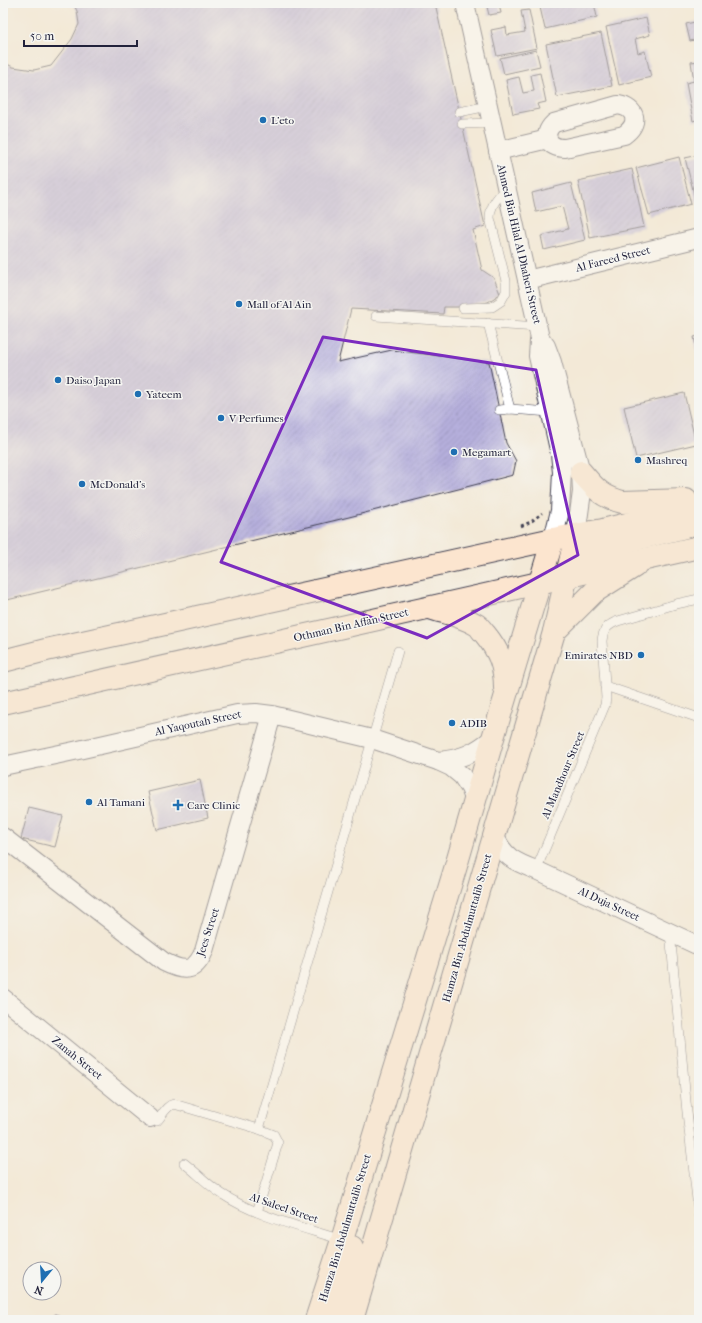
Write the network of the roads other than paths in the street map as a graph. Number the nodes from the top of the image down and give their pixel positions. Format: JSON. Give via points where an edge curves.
{"nodes":[{"id":1,"x":465,"y":3,"type":"edge"},
{"id":2,"x":488,"y":106,"type":"junction"},
{"id":3,"x":459,"y":112,"type":"dead end"},
{"id":4,"x":492,"y":123,"type":"junction"},
{"id":5,"x":462,"y":124,"type":"dead end"},
{"id":6,"x":548,"y":139,"type":"dead end"},
{"id":7,"x":498,"y":151,"type":"junction"},
{"id":8,"x":506,"y":187,"type":"junction"},
{"id":9,"x":699,"y":238,"type":"edge"},
{"id":10,"x":527,"y":280,"type":"junction"},
{"id":11,"x":463,"y":308,"type":"dead end"},
{"id":12,"x":376,"y":316,"type":"dead end"},
{"id":13,"x":488,"y":323,"type":"junction"},
{"id":14,"x":539,"y":332,"type":"junction"},
{"id":15,"x":510,"y":409,"type":"junction"},
{"id":16,"x":499,"y":410,"type":"dead end"},
{"id":17,"x":550,"y":412,"type":"junction"},
{"id":18,"x":581,"y":472,"type":"junction"},
{"id":19,"x":699,"y":499,"type":"edge"},
{"id":20,"x":699,"y":506,"type":"edge"},
{"id":21,"x":699,"y":522,"type":"edge"},
{"id":22,"x":576,"y":535,"type":"junction"},
{"id":23,"x":553,"y":539,"type":"junction"},
{"id":24,"x":699,"y":547,"type":"edge"},
{"id":25,"x":649,"y":557,"type":"junction"},
{"id":26,"x":576,"y":574,"type":"junction"},
{"id":27,"x":540,"y":581,"type":"junction"},
{"id":28,"x":699,"y":599,"type":"edge"},
{"id":29,"x":430,"y":608,"type":"junction"},
{"id":30,"x":554,"y":632,"type":"junction"},
{"id":31,"x":398,"y":651,"type":"dead end"},
{"id":32,"x":3,"y":661,"type":"edge"},
{"id":33,"x":605,"y":686,"type":"junction"},
{"id":34,"x":505,"y":696,"type":"junction"},
{"id":35,"x":3,"y":703,"type":"edge"},
{"id":36,"x":272,"y":715,"type":"junction"},
{"id":37,"x":699,"y":718,"type":"edge"},
{"id":38,"x":493,"y":738,"type":"junction"},
{"id":39,"x":372,"y":739,"type":"junction"},
{"id":40,"x":438,"y":761,"type":"junction"},
{"id":41,"x":3,"y":766,"type":"edge"},
{"id":42,"x":475,"y":801,"type":"junction"},
{"id":43,"x":494,"y":834,"type":"junction"},
{"id":44,"x":3,"y":837,"type":"edge"},
{"id":45,"x":518,"y":864,"type":"junction"},
{"id":46,"x":536,"y":870,"type":"junction"},
{"id":47,"x":482,"y":878,"type":"junction"},
{"id":48,"x":670,"y":932,"type":"junction"},
{"id":49,"x":699,"y":946,"type":"edge"},
{"id":50,"x":3,"y":998,"type":"edge"},
{"id":51,"x":150,"y":1118,"type":"joint"},
{"id":52,"x":259,"y":1129,"type":"junction"},
{"id":53,"x":184,"y":1163,"type":"dead end"},
{"id":54,"x":359,"y":1184,"type":"junction"},
{"id":55,"x":257,"y":1212,"type":"junction"},
{"id":56,"x":699,"y":1217,"type":"edge"},
{"id":57,"x":342,"y":1240,"type":"junction"},
{"id":58,"x":316,"y":1320,"type":"edge"},
{"id":59,"x":334,"y":1320,"type":"edge"},
{"id":60,"x":352,"y":1320,"type":"edge"}],
"edges":[{"from":1,"to":2,"type":"street","name":"Ahmed Bin Hilal Al Dhaheri Street"},
{"from":2,"to":3,"type":"lane"},
{"from":2,"to":4,"type":"street","name":"Ahmed Bin Hilal Al Dhaheri Street"},
{"from":4,"to":5,"type":"lane"},
{"from":4,"to":7,"type":"street","name":"Ahmed Bin Hilal Al Dhaheri Street"},
{"from":6,"to":7,"type":"street","name":"Ahmed Bin Hilal Al Dhaheri Street"},
{"from":7,"to":8,"type":"street","name":"Ahmed Bin Hilal Al Dhaheri Street"},
{"from":8,"to":10,"type":"street","name":"Ahmed Bin Hilal Al Dhaheri Street"},
{"from":8,"to":11,"type":"lane","via":[[493,203],[490,213],[506,281],[506,292],[501,301],[492,307]]},
{"from":9,"to":10,"type":"street","name":"Al Fareed Street"},
{"from":10,"to":14,"type":"street","name":"Ahmed Bin Hilal Al Dhaheri Street"},
{"from":12,"to":13,"type":"lane"},
{"from":13,"to":14,"type":"lane"},
{"from":13,"to":15,"type":"lane"},
{"from":14,"to":17,"type":"street","name":"Ahmed Bin Hilal Al Dhaheri Street","via":[[538,356]]},
{"from":14,"to":18,"type":"street","name":"Ahmed Bin Hilal Al Dhaheri Street","via":[[552,362]]},
{"from":15,"to":16,"type":"lane"},
{"from":15,"to":17,"type":"lane"},
{"from":17,"to":23,"type":"street","name":"Ahmed Bin Hilal Al Dhaheri Street","via":[[562,472],[560,512]]},
{"from":18,"to":19,"type":"main road","via":[[601,494],[622,502]]},
{"from":18,"to":22,"type":"street","name":"Ahmed Bin Hilal Al Dhaheri Street","via":[[582,492]]},
{"from":20,"to":22,"type":"main road"},
{"from":21,"to":26,"type":"main road","via":[[588,551],[579,558]]},
{"from":22,"to":23,"type":"main road"},
{"from":22,"to":26,"type":"main road","name":"Hamza Bin Abdulmuttalib Street"},
{"from":23,"to":27,"type":"main road","name":"Hamza Bin Abdulmuttalib Street"},
{"from":23,"to":32,"type":"main road"},
{"from":24,"to":25,"type":"main road","name":"Othman Bin Affan Street"},
{"from":25,"to":26,"type":"main road","name":"Othman Bin Affan Street"},
{"from":25,"to":30,"type":"main road","via":[[594,592]]},
{"from":26,"to":27,"type":"main road","name":"Othman Bin Affan Street"},
{"from":26,"to":30,"type":"main road","name":"Hamza Bin Abdulmuttalib Street"},
{"from":27,"to":29,"type":"main road","name":"Othman Bin Affan Street"},
{"from":27,"to":34,"type":"main road","name":"Hamza Bin Abdulmuttalib Street"},
{"from":28,"to":33,"type":"lane","name":"Al Mandhour Street","via":[[609,624],[603,632],[602,641]]},
{"from":29,"to":34,"type":"main road","via":[[464,618],[477,626],[491,642],[502,661]]},
{"from":29,"to":35,"type":"main road","name":"Othman Bin Affan Street"},
{"from":30,"to":43,"type":"main road","name":"Hamza Bin Abdulmuttalib Street"},
{"from":31,"to":39,"type":"lane"},
{"from":33,"to":37,"type":"lane"},
{"from":33,"to":46,"type":"lane","name":"Al Mandhour Street","via":[[606,698],[602,712]]},
{"from":34,"to":38,"type":"main road","name":"Hamza Bin Abdulmuttalib Street"},
{"from":36,"to":39,"type":"street","name":"Al Yaqoutah Street"},
{"from":36,"to":41,"type":"street","name":"Al Yaqoutah Street","via":[[237,714]]},
{"from":36,"to":44,"type":"street","name":"Jees Street","via":[[204,951],[196,965],[189,969],[181,969],[164,962]]},
{"from":38,"to":40,"type":"street","name":"Al Yaqoutah Street","via":[[468,755]]},
{"from":38,"to":42,"type":"main road","name":"Hamza Bin Abdulmuttalib Street"},
{"from":39,"to":40,"type":"street","name":"Al Yaqoutah Street"},
{"from":39,"to":52,"type":"lane"},
{"from":40,"to":42,"type":"street","name":"Al Yaqoutah Street","via":[[462,776]]},
{"from":42,"to":54,"type":"main road","name":"Hamza Bin Abdulmuttalib Street"},
{"from":43,"to":45,"type":"street","name":"Al Duja Street","via":[[503,851]]},
{"from":43,"to":47,"type":"main road","name":"Hamza Bin Abdulmuttalib Street"},
{"from":45,"to":46,"type":"street","name":"Al Duja Street"},
{"from":45,"to":47,"type":"street","name":"Al Duja Street","via":[[498,866]]},
{"from":46,"to":48,"type":"street","name":"Al Duja Street"},
{"from":47,"to":60,"type":"main road","name":"Hamza Bin Abdulmuttalib Street"},
{"from":48,"to":49,"type":"street","name":"Al Duja Street"},
{"from":48,"to":56,"type":"lane"},
{"from":50,"to":51,"type":"street","name":"Zanah Street"},
{"from":51,"to":52,"type":"lane","via":[[157,1121],[166,1109],[174,1104]]},
{"from":52,"to":55,"type":"lane","via":[[274,1135],[278,1143]]},
{"from":53,"to":55,"type":"lane","name":"Al Saleel Street","via":[[221,1194]]},
{"from":54,"to":57,"type":"main road","name":"Hamza Bin Abdulmuttalib Street"},
{"from":54,"to":59,"type":"main road","via":[[346,1280]]},
{"from":55,"to":57,"type":"lane","name":"Al Saleel Street"},
{"from":57,"to":58,"type":"main road","name":"Hamza Bin Abdulmuttalib Street"}]}
